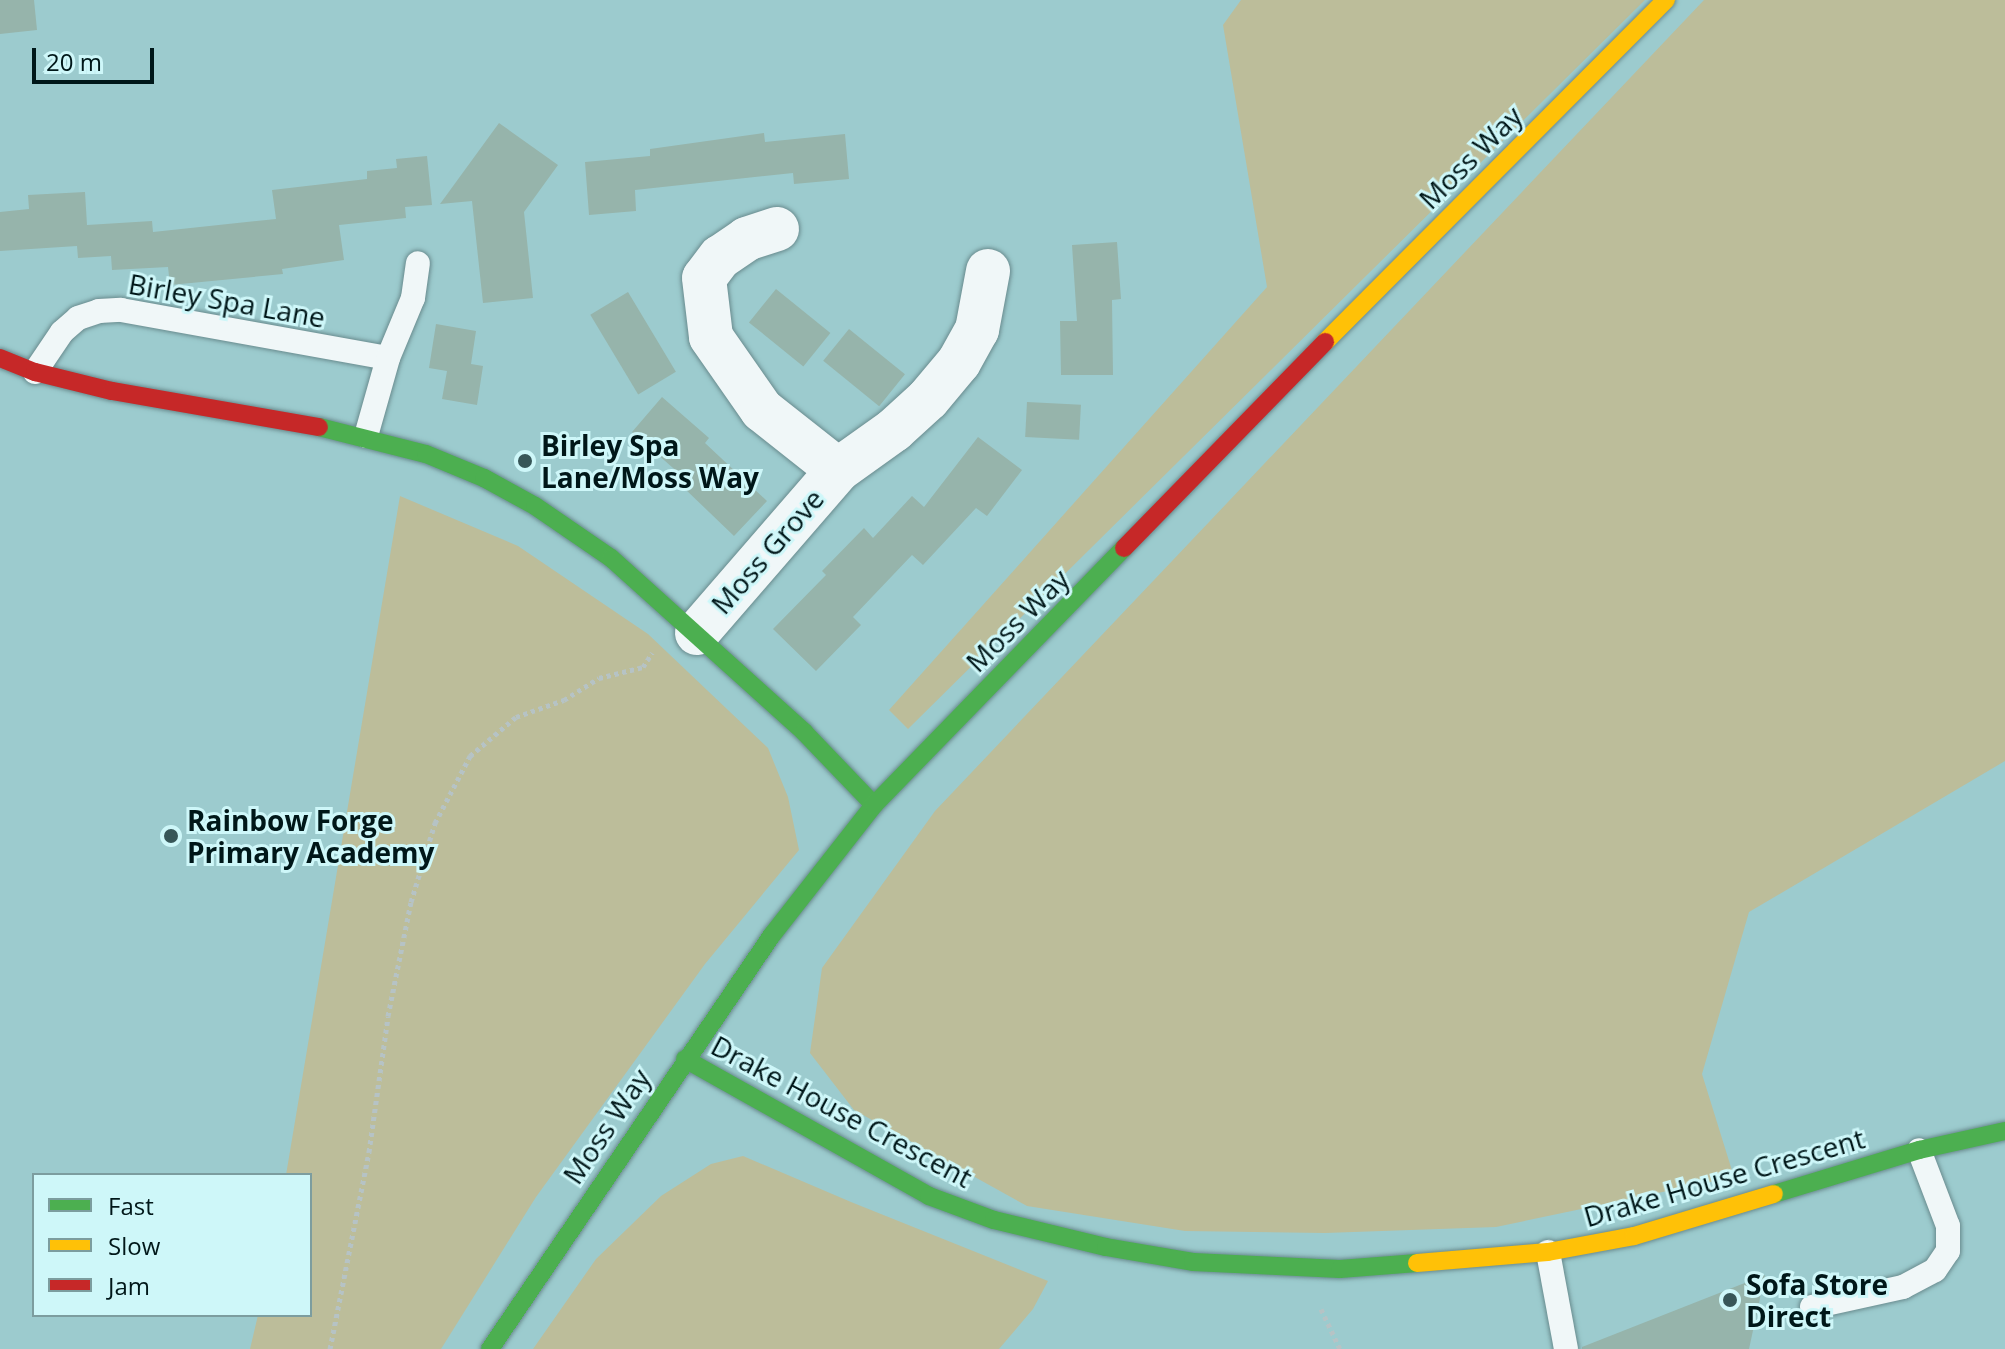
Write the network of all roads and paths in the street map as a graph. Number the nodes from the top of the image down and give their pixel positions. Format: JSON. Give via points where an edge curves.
{"nodes":[{"id":1,"x":1666,"y":0,"type":"edge"},
{"id":2,"x":777,"y":229,"type":"dead end"},
{"id":3,"x":418,"y":263,"type":"dead end"},
{"id":4,"x":988,"y":271,"type":"dead end"},
{"id":5,"x":0,"y":358,"type":"edge"},
{"id":6,"x":388,"y":358,"type":"junction"},
{"id":7,"x":35,"y":372,"type":"junction"},
{"id":8,"x":366,"y":436,"type":"junction"},
{"id":9,"x":838,"y":470,"type":"junction"},
{"id":10,"x":688,"y":625,"type":"junction"},
{"id":11,"x":874,"y":805,"type":"junction"},
{"id":12,"x":685,"y":1059,"type":"junction"},
{"id":13,"x":2005,"y":1131,"type":"edge"},
{"id":14,"x":1919,"y":1150,"type":"junction"},
{"id":15,"x":1548,"y":1252,"type":"junction"},
{"id":16,"x":1812,"y":1307,"type":"dead end"},
{"id":17,"x":330,"y":1349,"type":"edge"},
{"id":18,"x":490,"y":1349,"type":"edge"},
{"id":19,"x":1566,"y":1349,"type":"edge"}],
"edges":[{"from":1,"to":11,"type":"street","name":"Moss Way"},
{"from":2,"to":9,"type":"street","name":"Moss Grove","via":[[747,239],[720,257],[704,278],[711,337],[762,410]]},
{"from":3,"to":6,"type":"lane","via":[[413,298]]},
{"from":4,"to":9,"type":"street","name":"Moss Grove","via":[[977,330],[959,362],[894,430]]},
{"from":5,"to":7,"type":"street"},
{"from":6,"to":7,"type":"lane","name":"Birley Spa Lane","via":[[121,310],[78,318]]},
{"from":6,"to":8,"type":"lane"},
{"from":7,"to":8,"type":"street","via":[[112,391]]},
{"from":8,"to":10,"type":"street","via":[[441,460],[535,506],[611,558]]},
{"from":9,"to":10,"type":"street","name":"Moss Grove"},
{"from":10,"to":11,"type":"street"},
{"from":10,"to":17,"type":"path","via":[[643,667],[599,678],[564,700],[516,717],[470,756],[435,823],[388,1016],[369,1152]]},
{"from":11,"to":12,"type":"street","name":"Moss Way","via":[[772,935]]},
{"from":12,"to":15,"type":"street","name":"Drake House Crescent","via":[[929,1196],[994,1220],[1106,1247],[1193,1262],[1301,1269]]},
{"from":12,"to":18,"type":"street","name":"Moss Way"},
{"from":13,"to":14,"type":"street","name":"Drake House Crescent"},
{"from":14,"to":15,"type":"street","name":"Drake House Crescent","via":[[1634,1236]]},
{"from":14,"to":16,"type":"lane","via":[[1948,1226],[1948,1251],[1942,1261],[1903,1287]]},
{"from":15,"to":19,"type":"lane"}]}
